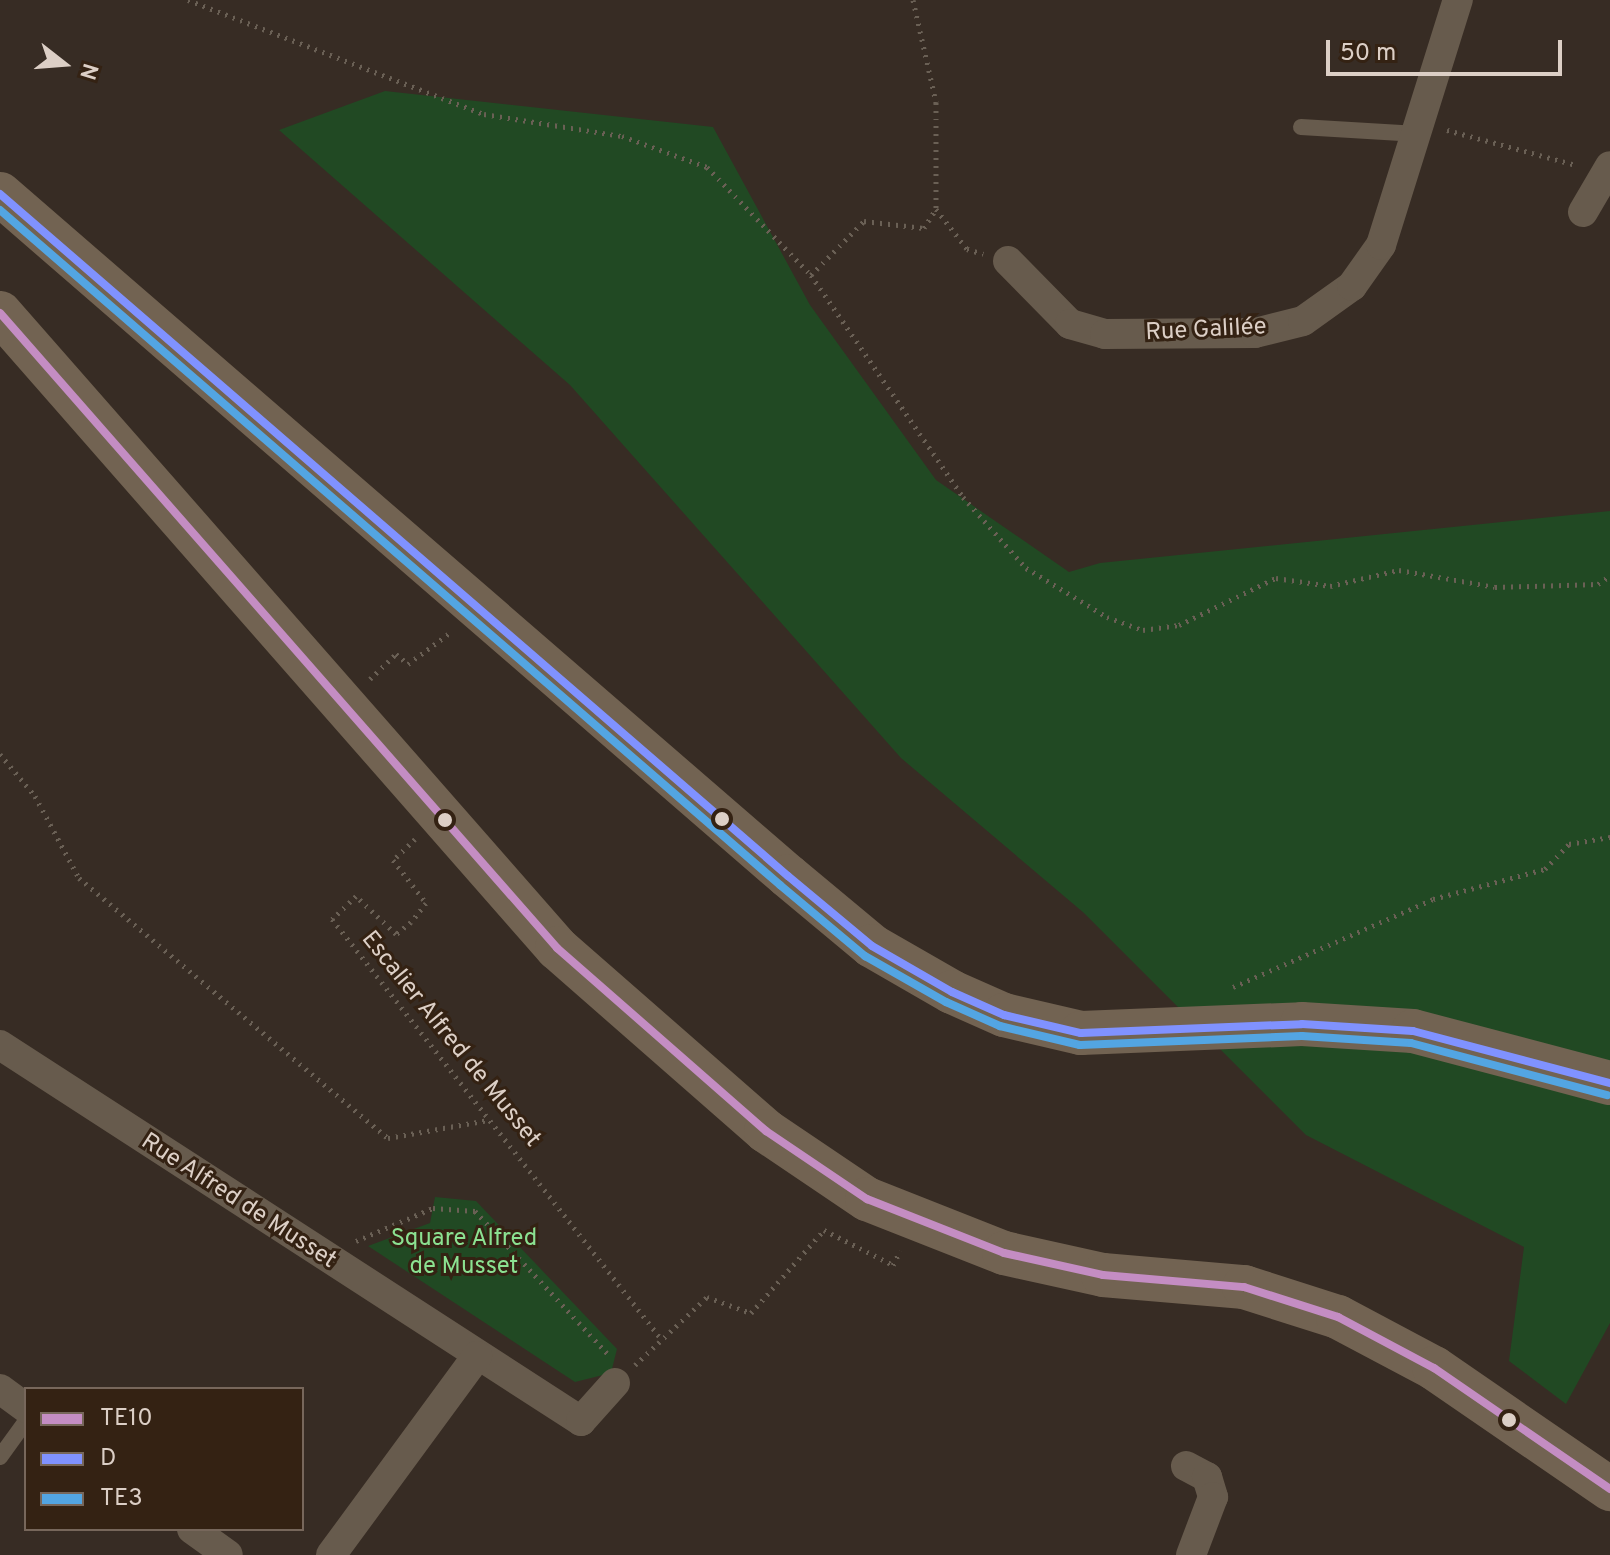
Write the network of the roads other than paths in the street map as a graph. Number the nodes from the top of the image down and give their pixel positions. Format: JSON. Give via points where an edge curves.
{"nodes":[{"id":1,"x":1458,"y":0,"type":"edge"},
{"id":2,"x":1301,"y":127,"type":"dead end"},
{"id":3,"x":1418,"y":134,"type":"junction"},
{"id":4,"x":1610,"y":166,"type":"edge"},
{"id":5,"x":0,"y":194,"type":"edge"},
{"id":6,"x":1583,"y":212,"type":"dead end"},
{"id":7,"x":1008,"y":261,"type":"road end"},
{"id":8,"x":0,"y":313,"type":"edge"},
{"id":9,"x":0,"y":1045,"type":"edge"},
{"id":10,"x":1610,"y":1083,"type":"edge"},
{"id":11,"x":477,"y":1356,"type":"junction"},
{"id":12,"x":0,"y":1389,"type":"edge"},
{"id":13,"x":608,"y":1391,"type":"road end"},
{"id":14,"x":24,"y":1407,"type":"edge"},
{"id":15,"x":24,"y":1424,"type":"edge"},
{"id":16,"x":0,"y":1457,"type":"edge"},
{"id":17,"x":1186,"y":1466,"type":"dead end"},
{"id":18,"x":1610,"y":1489,"type":"edge"},
{"id":19,"x":195,"y":1531,"type":"edge"},
{"id":20,"x":228,"y":1555,"type":"edge"},
{"id":21,"x":331,"y":1555,"type":"edge"},
{"id":22,"x":1191,"y":1555,"type":"edge"}],
"edges":[{"from":1,"to":3,"type":"street","name":"Rue Galilée"},
{"from":2,"to":3,"type":"lane"},
{"from":3,"to":7,"type":"street","name":"Rue Galilée","via":[[1381,245],[1352,286],[1303,321],[1255,333],[1105,334],[1070,324]]},
{"from":4,"to":6,"type":"street"},
{"from":5,"to":10,"type":"street","via":[[872,946],[1004,1015],[1094,1033],[1359,1024],[1477,1043]]},
{"from":8,"to":18,"type":"street","via":[[437,817],[629,1017],[800,1156],[914,1221],[1055,1267],[1244,1287],[1338,1317],[1434,1368]]},
{"from":9,"to":11,"type":"street","name":"Rue Alfred de Musset"},
{"from":11,"to":13,"type":"street","name":"Rue Alfred de Musset","via":[[581,1421]]},
{"from":11,"to":21,"type":"street"},
{"from":12,"to":14,"type":"street"},
{"from":15,"to":16,"type":"lane"},
{"from":17,"to":22,"type":"street","via":[[1207,1477],[1213,1497]]},
{"from":19,"to":20,"type":"street"}]}
